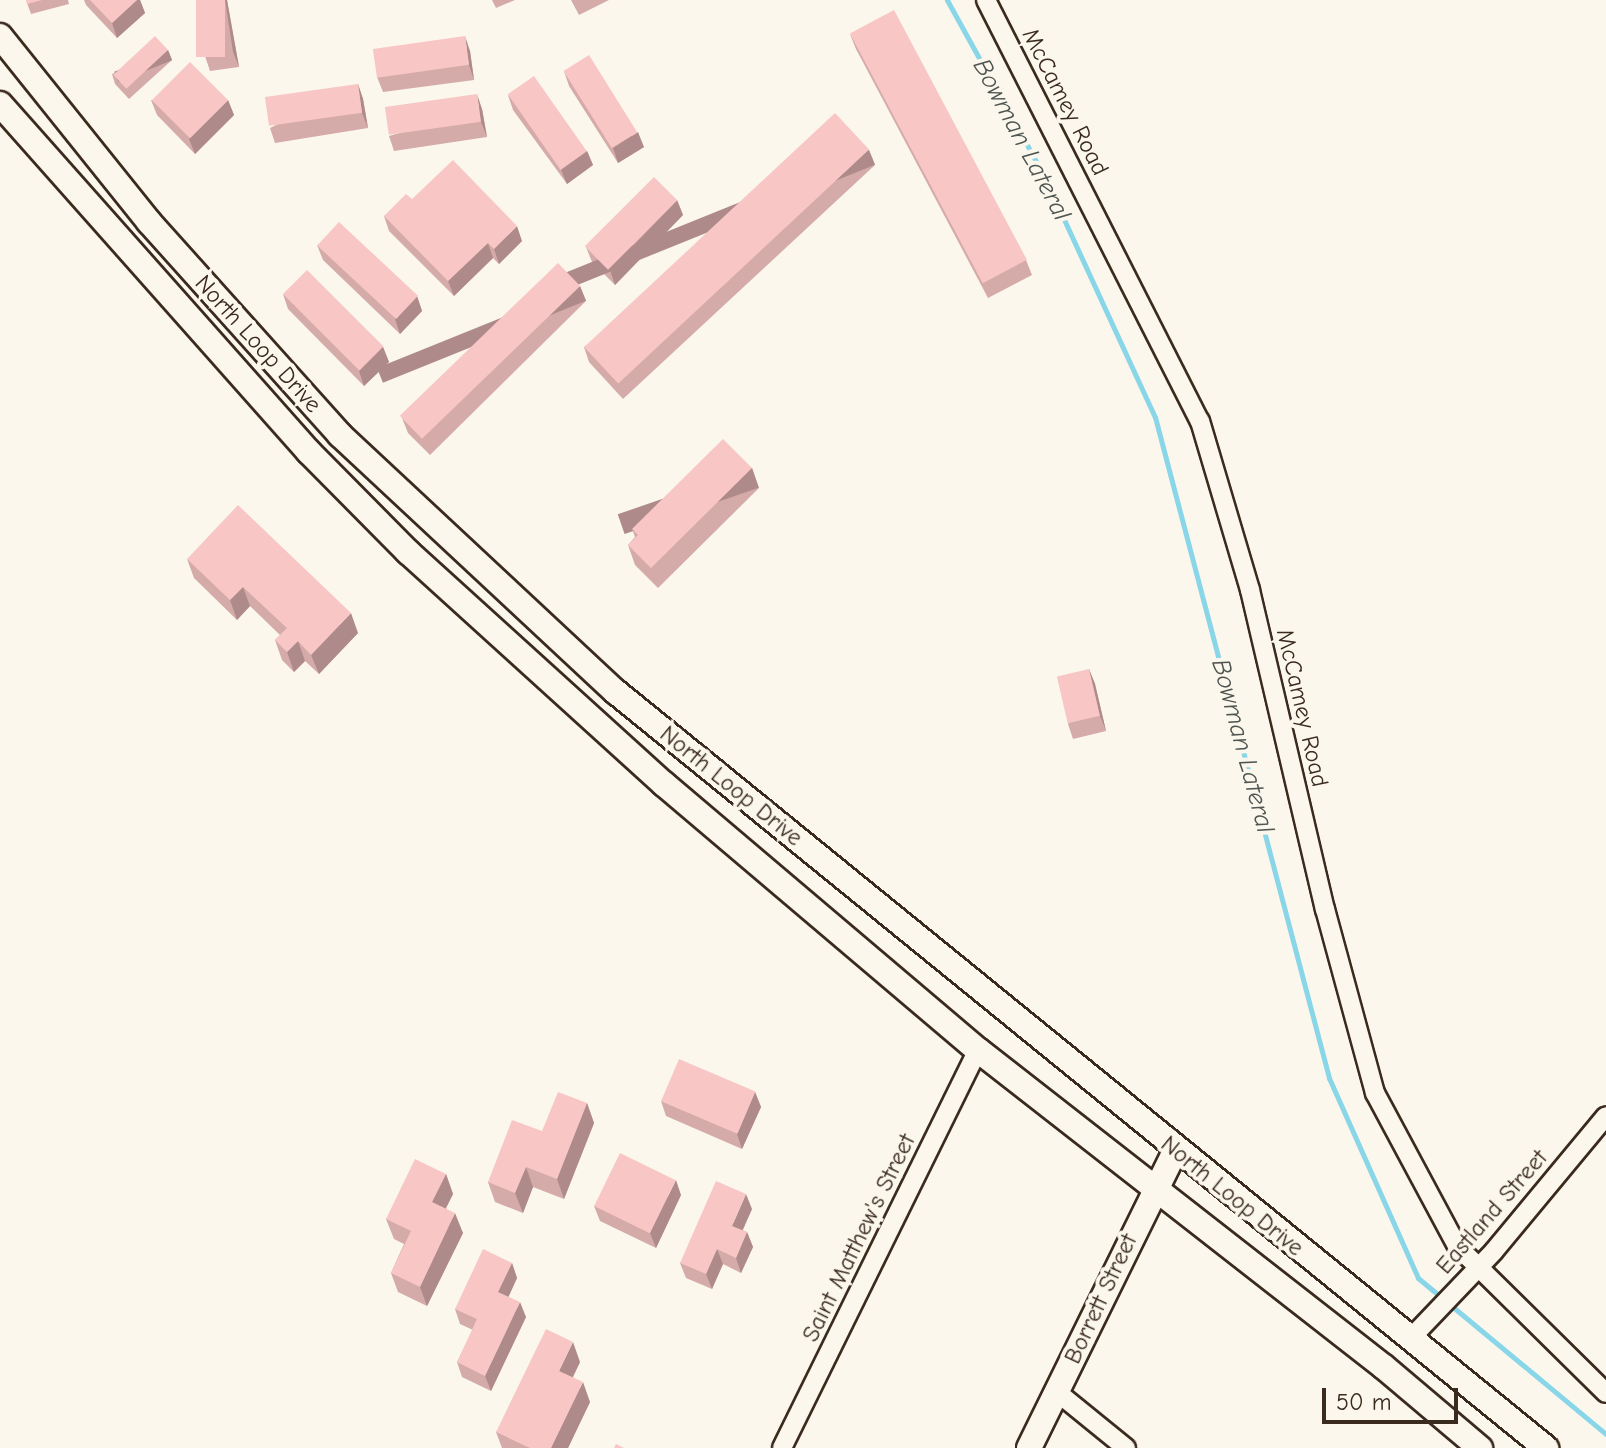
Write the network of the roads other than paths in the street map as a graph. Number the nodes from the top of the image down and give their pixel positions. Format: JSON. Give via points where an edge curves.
{"nodes":[{"id":1,"x":986,"y":0,"type":"edge"},
{"id":2,"x":0,"y":36,"type":"edge"},
{"id":3,"x":0,"y":104,"type":"edge"},
{"id":4,"x":752,"y":805,"type":"junction"},
{"id":5,"x":720,"y":833,"type":"junction"},
{"id":6,"x":978,"y":1050,"type":"junction"},
{"id":7,"x":1606,"y":1116,"type":"edge"},
{"id":8,"x":1175,"y":1151,"type":"junction"},
{"id":9,"x":1152,"y":1190,"type":"junction"},
{"id":10,"x":1473,"y":1274,"type":"junction"},
{"id":11,"x":1411,"y":1338,"type":"junction"},
{"id":12,"x":1057,"y":1392,"type":"junction"},
{"id":13,"x":1606,"y":1393,"type":"edge"},
{"id":14,"x":782,"y":1448,"type":"edge"},
{"id":15,"x":1029,"y":1448,"type":"edge"},
{"id":16,"x":1126,"y":1448,"type":"edge"},
{"id":17,"x":1480,"y":1448,"type":"edge"},
{"id":18,"x":1546,"y":1448,"type":"edge"}],
"edges":[{"from":1,"to":10,"type":"street","name":"McCamey Road","via":[[1200,421],[1250,590],[1325,909],[1375,1093]]},
{"from":2,"to":4,"type":"main road","name":"North Loop Drive","via":[[149,222],[340,435],[616,692]]},
{"from":3,"to":5,"type":"main road","name":"North Loop Drive","via":[[361,506]]},
{"from":4,"to":5,"type":"main road"},
{"from":4,"to":8,"type":"main road","name":"North Loop Drive","via":[[939,952]]},
{"from":5,"to":6,"type":"main road","name":"North Loop Drive"},
{"from":6,"to":9,"type":"main road","name":"North Loop Drive"},
{"from":6,"to":14,"type":"street","name":"Saint Matthew's Street"},
{"from":7,"to":10,"type":"street","name":"Eastland Street"},
{"from":8,"to":9,"type":"main road","name":"Borrett Street"},
{"from":8,"to":11,"type":"main road","name":"North Loop Drive"},
{"from":9,"to":12,"type":"main road","name":"Borrett Street"},
{"from":9,"to":17,"type":"main road","name":"North Loop Drive","via":[[1384,1367]]},
{"from":10,"to":11,"type":"street","name":"Eastland Street"},
{"from":10,"to":13,"type":"street","name":"McCamey Road"},
{"from":11,"to":18,"type":"main road","name":"North Loop Drive"},
{"from":12,"to":15,"type":"main road","name":"Borrett Street"},
{"from":12,"to":16,"type":"street"}]}
